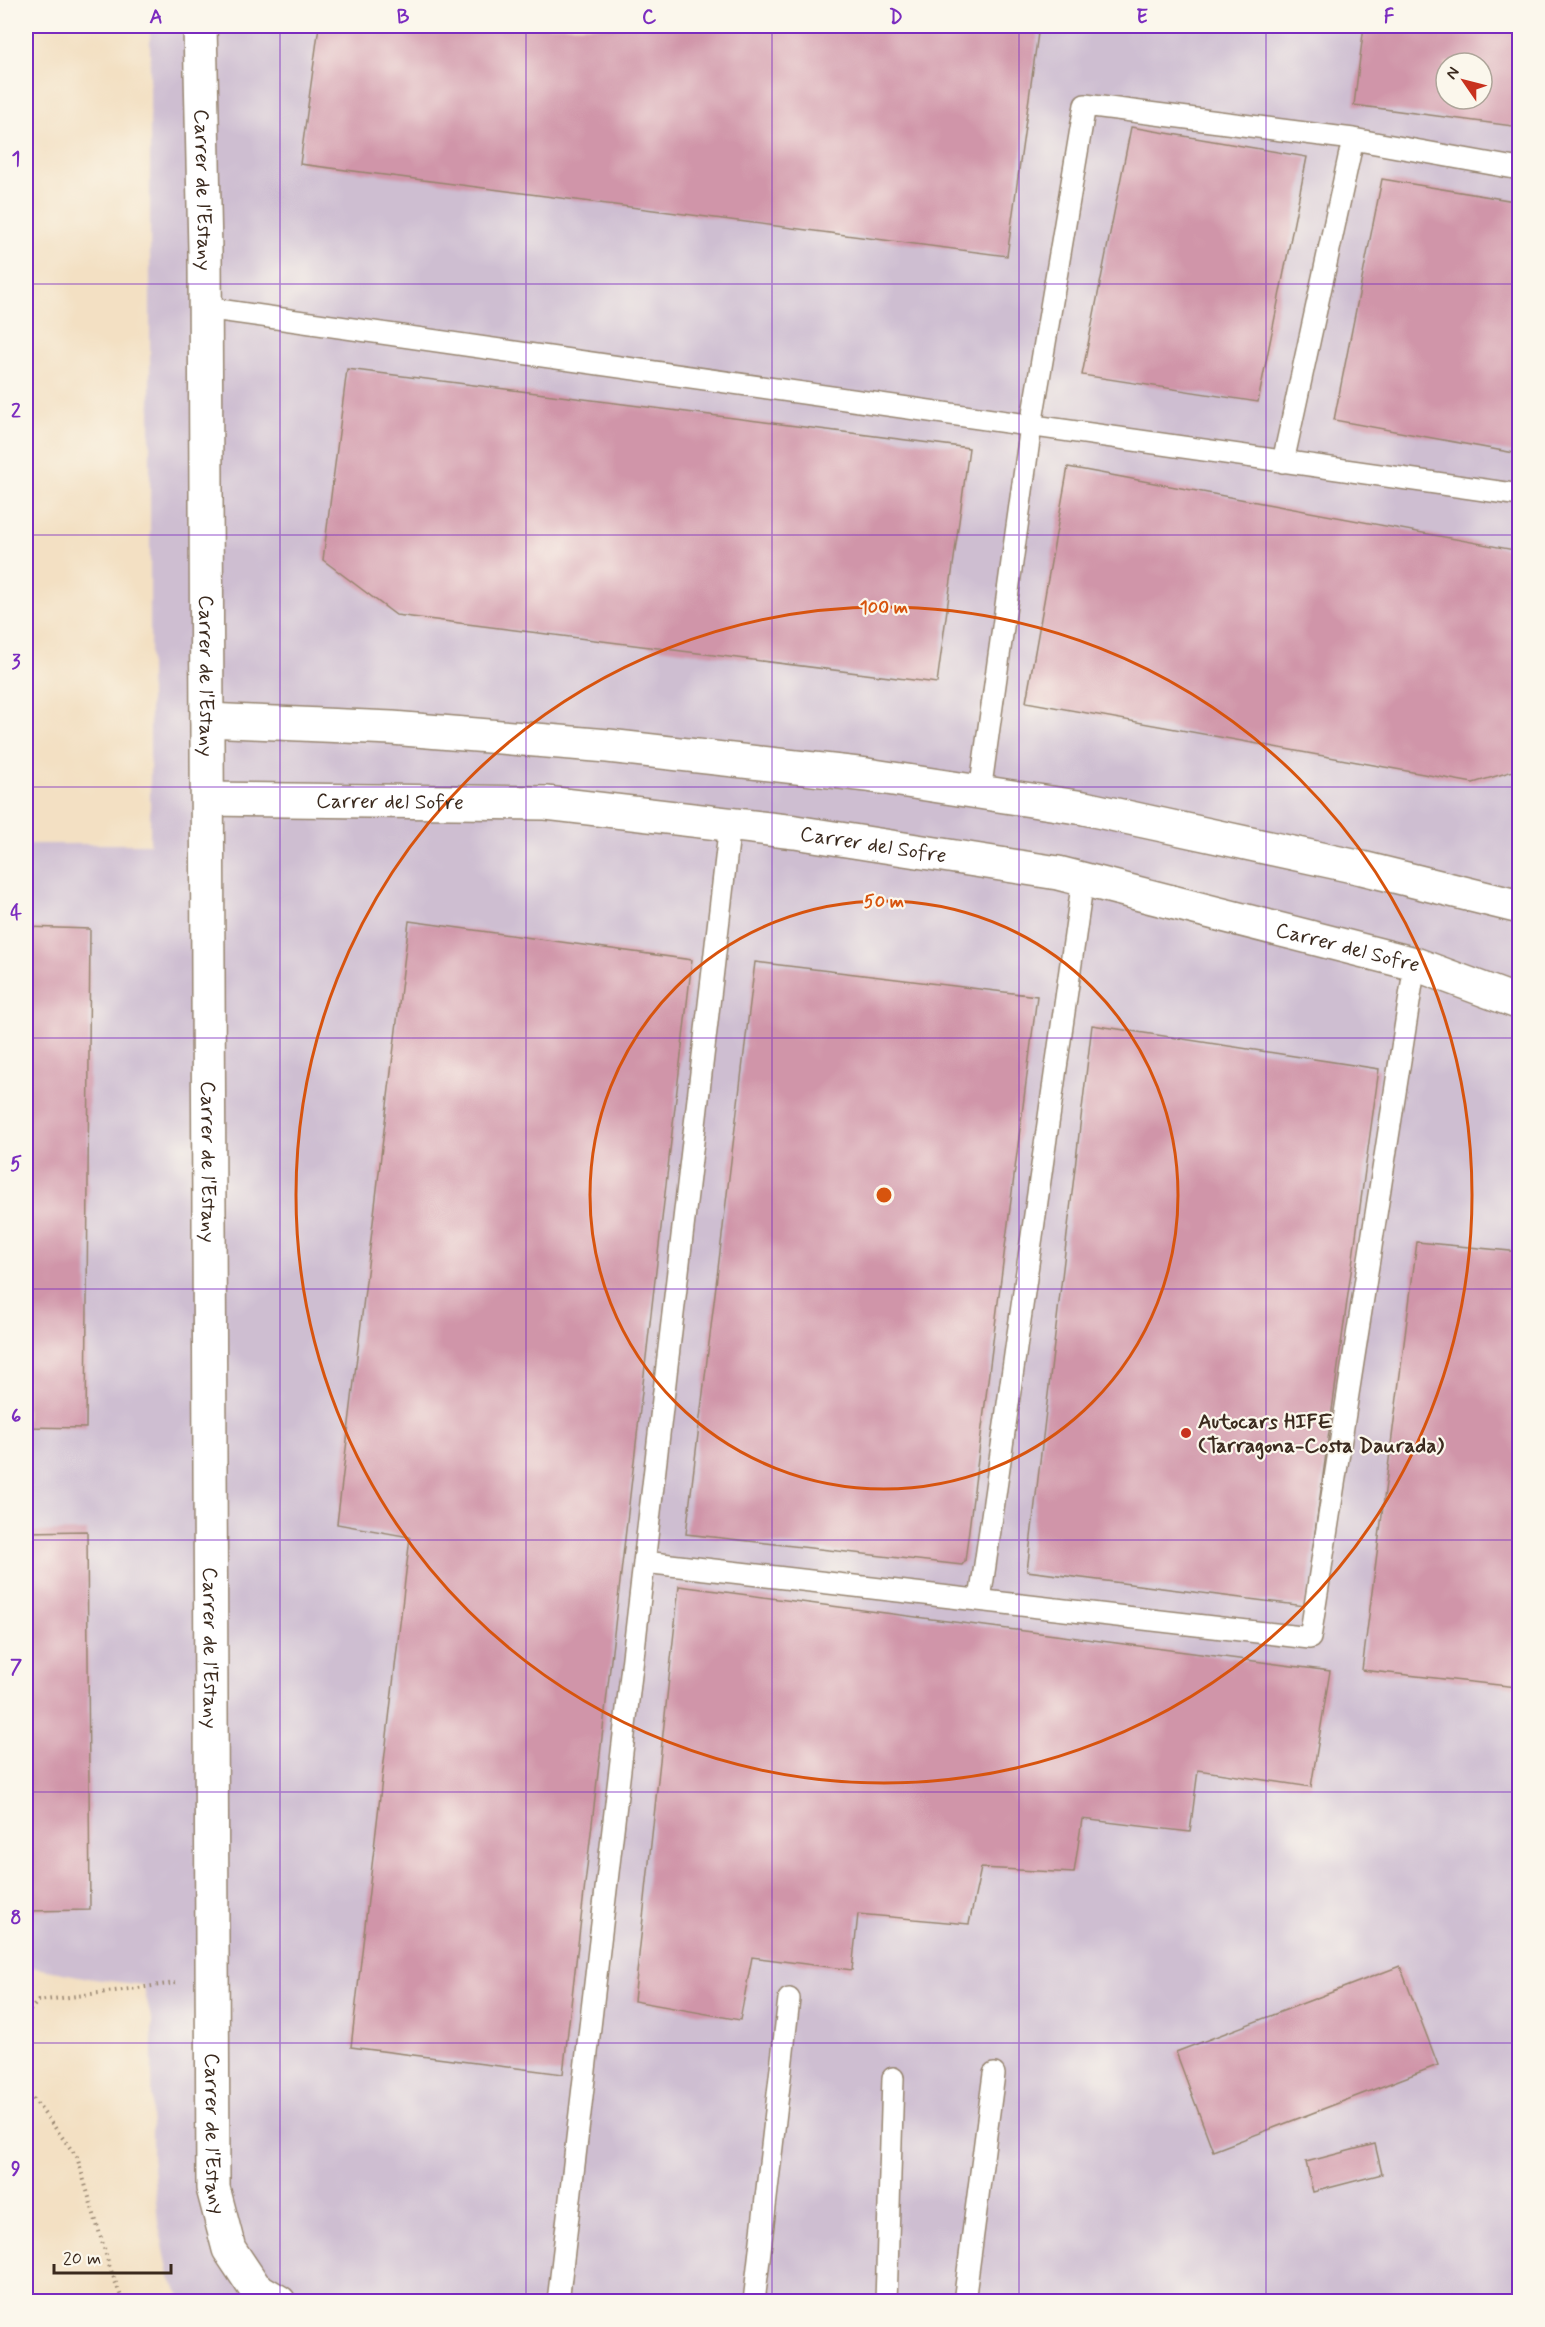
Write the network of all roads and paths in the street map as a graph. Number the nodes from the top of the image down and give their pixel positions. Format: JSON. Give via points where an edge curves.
{"nodes":[{"id":1,"x":200,"y":26,"type":"edge"},
{"id":2,"x":1353,"y":139,"type":"junction"},
{"id":3,"x":1520,"y":169,"type":"edge"},
{"id":4,"x":206,"y":309,"type":"junction"},
{"id":5,"x":1031,"y":426,"type":"junction"},
{"id":6,"x":1283,"y":462,"type":"junction"},
{"id":7,"x":1520,"y":495,"type":"edge"},
{"id":8,"x":207,"y":720,"type":"junction"},
{"id":9,"x":980,"y":792,"type":"junction"},
{"id":10,"x":208,"y":799,"type":"junction"},
{"id":11,"x":730,"y":824,"type":"junction"},
{"id":12,"x":1083,"y":879,"type":"junction"},
{"id":13,"x":1520,"y":907,"type":"edge"},
{"id":14,"x":1415,"y":964,"type":"junction"},
{"id":15,"x":1520,"y":1003,"type":"edge"},
{"id":16,"x":644,"y":1562,"type":"junction"},
{"id":17,"x":980,"y":1600,"type":"junction"},
{"id":18,"x":213,"y":1972,"type":"junction"},
{"id":19,"x":789,"y":1999,"type":"dead end"},
{"id":20,"x":26,"y":2015,"type":"edge"},
{"id":21,"x":994,"y":2074,"type":"dead end"},
{"id":22,"x":892,"y":2078,"type":"dead end"},
{"id":23,"x":26,"y":2089,"type":"edge"},
{"id":24,"x":267,"y":2295,"type":"edge"},
{"id":25,"x":123,"y":2301,"type":"edge"},
{"id":26,"x":558,"y":2301,"type":"edge"},
{"id":27,"x":754,"y":2301,"type":"edge"},
{"id":28,"x":886,"y":2301,"type":"edge"},
{"id":29,"x":964,"y":2301,"type":"edge"}],
"edges":[{"from":1,"to":4,"type":"street","name":"Carrer de l'Estany"},
{"from":2,"to":3,"type":"lane"},
{"from":2,"to":5,"type":"lane","via":[[1085,105]]},
{"from":2,"to":6,"type":"lane"},
{"from":4,"to":5,"type":"lane"},
{"from":4,"to":8,"type":"street","name":"Carrer de l'Estany"},
{"from":5,"to":6,"type":"lane"},
{"from":5,"to":9,"type":"lane"},
{"from":6,"to":7,"type":"lane"},
{"from":8,"to":9,"type":"street","via":[[392,728],[608,746],[867,775]]},
{"from":8,"to":10,"type":"street","name":"Carrer de l'Estany"},
{"from":9,"to":13,"type":"street","via":[[1084,808],[1362,868]]},
{"from":10,"to":11,"type":"street","name":"Carrer del Sofre","via":[[546,803]]},
{"from":10,"to":18,"type":"street","name":"Carrer de l'Estany"},
{"from":11,"to":12,"type":"street","name":"Carrer del Sofre"},
{"from":11,"to":16,"type":"lane"},
{"from":12,"to":14,"type":"street","name":"Carrer del Sofre"},
{"from":12,"to":17,"type":"lane"},
{"from":14,"to":15,"type":"street","name":"Carrer del Sofre"},
{"from":14,"to":17,"type":"lane","via":[[1310,1638]]},
{"from":16,"to":17,"type":"lane"},
{"from":16,"to":26,"type":"lane"},
{"from":18,"to":20,"type":"path","via":[[170,1985],[38,2001]]},
{"from":18,"to":24,"type":"street","name":"Carrer de l'Estany","via":[[213,2188],[229,2249]]},
{"from":19,"to":27,"type":"lane"},
{"from":21,"to":29,"type":"lane"},
{"from":22,"to":28,"type":"lane"},
{"from":23,"to":25,"type":"path","via":[[77,2157]]}]}
